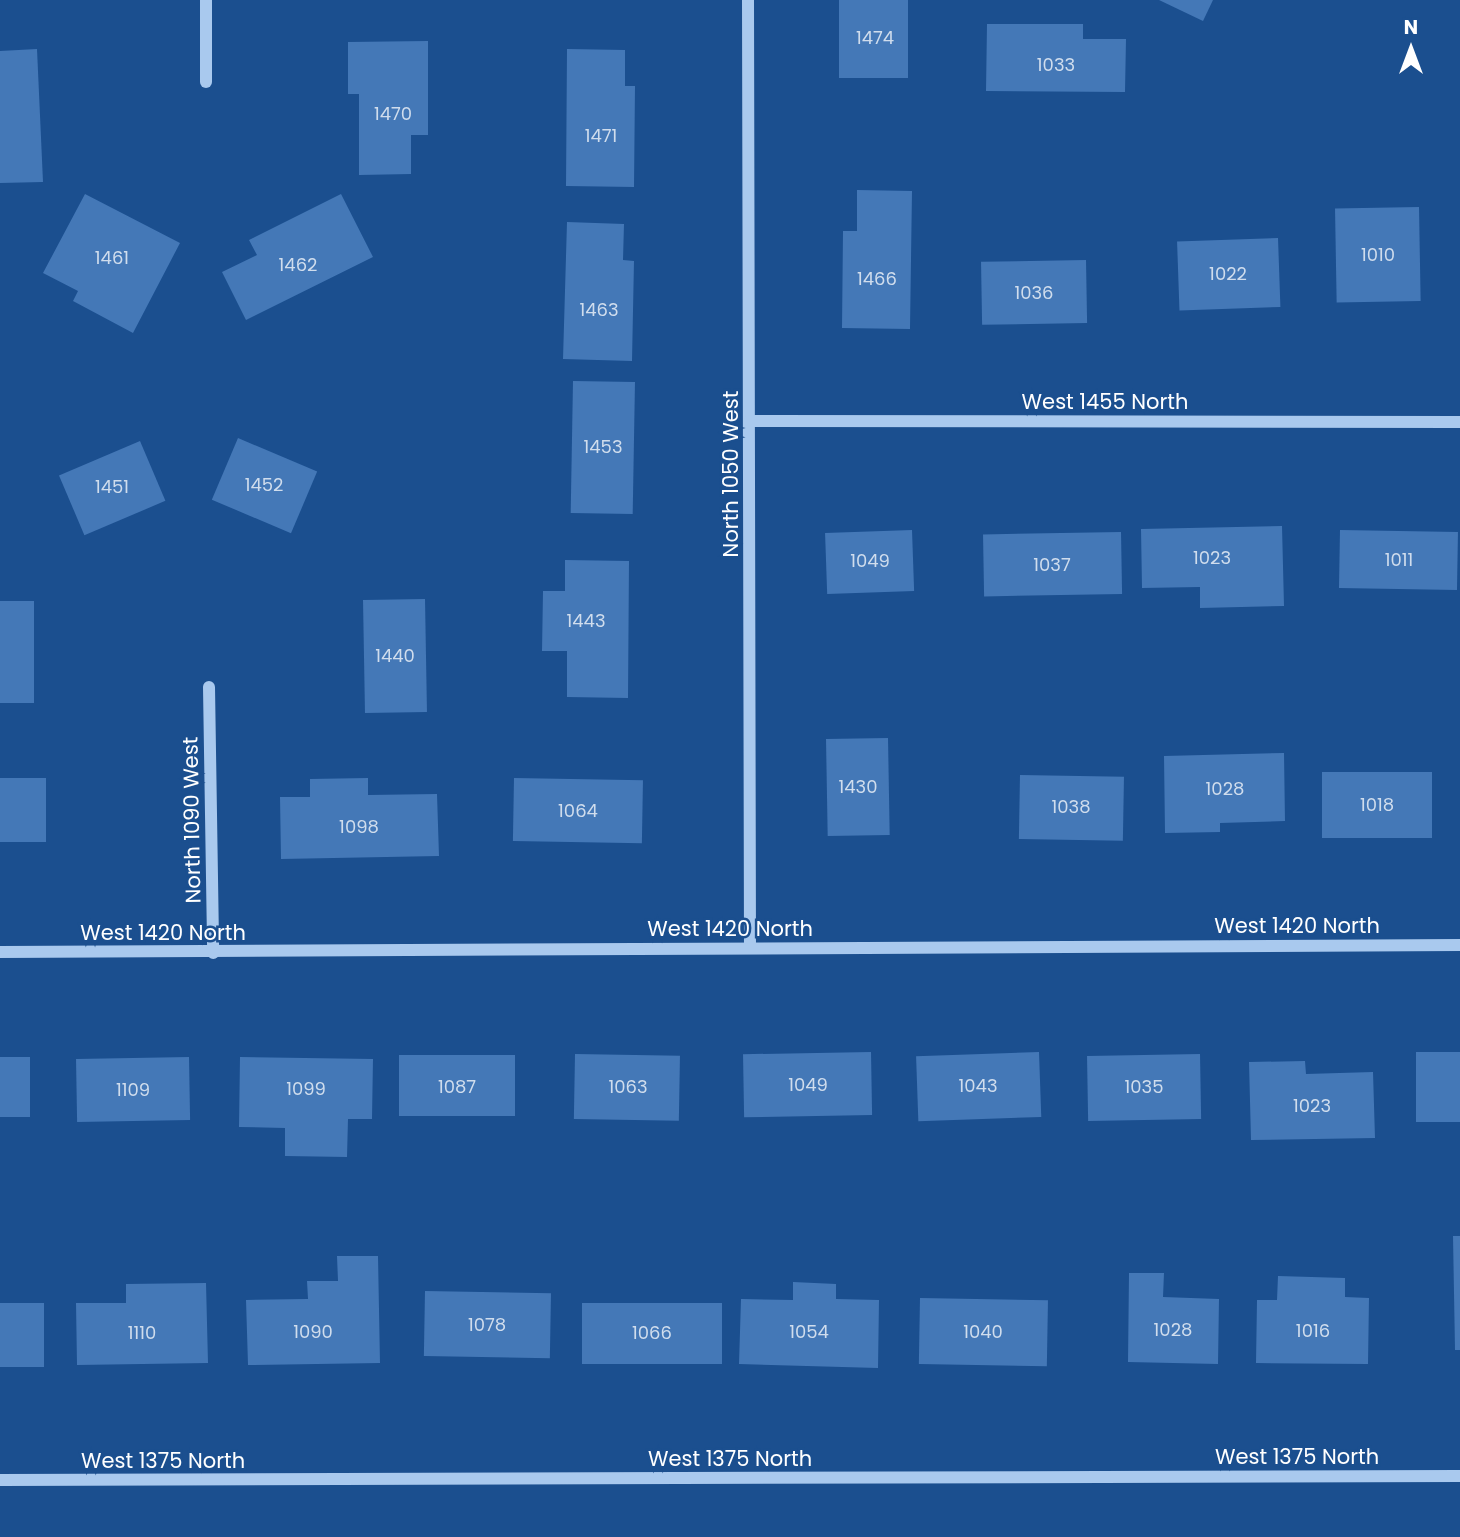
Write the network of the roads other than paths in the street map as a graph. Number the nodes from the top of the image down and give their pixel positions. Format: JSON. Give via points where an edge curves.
{"nodes":[{"id":1,"x":206,"y":0,"type":"edge"},
{"id":2,"x":748,"y":0,"type":"edge"},
{"id":3,"x":206,"y":82,"type":"dead end"},
{"id":4,"x":750,"y":421,"type":"junction"},
{"id":5,"x":1460,"y":422,"type":"edge"},
{"id":6,"x":209,"y":687,"type":"dead end"},
{"id":7,"x":1460,"y":945,"type":"edge"},
{"id":8,"x":750,"y":948,"type":"junction"},
{"id":9,"x":0,"y":952,"type":"edge"},
{"id":10,"x":213,"y":953,"type":"junction"},
{"id":11,"x":1460,"y":1476,"type":"edge"},
{"id":12,"x":0,"y":1480,"type":"edge"}],
"edges":[{"from":1,"to":3,"type":"street"},
{"from":2,"to":4,"type":"street","name":"North 1050 West"},
{"from":4,"to":5,"type":"street","name":"West 1455 North"},
{"from":4,"to":8,"type":"street","name":"North 1050 West"},
{"from":6,"to":10,"type":"street","name":"North 1090 West"},
{"from":7,"to":8,"type":"street","name":"West 1420 North"},
{"from":8,"to":10,"type":"street","name":"West 1420 North"},
{"from":9,"to":10,"type":"street","name":"West 1420 North"},
{"from":11,"to":12,"type":"street","name":"West 1375 North"}]}
